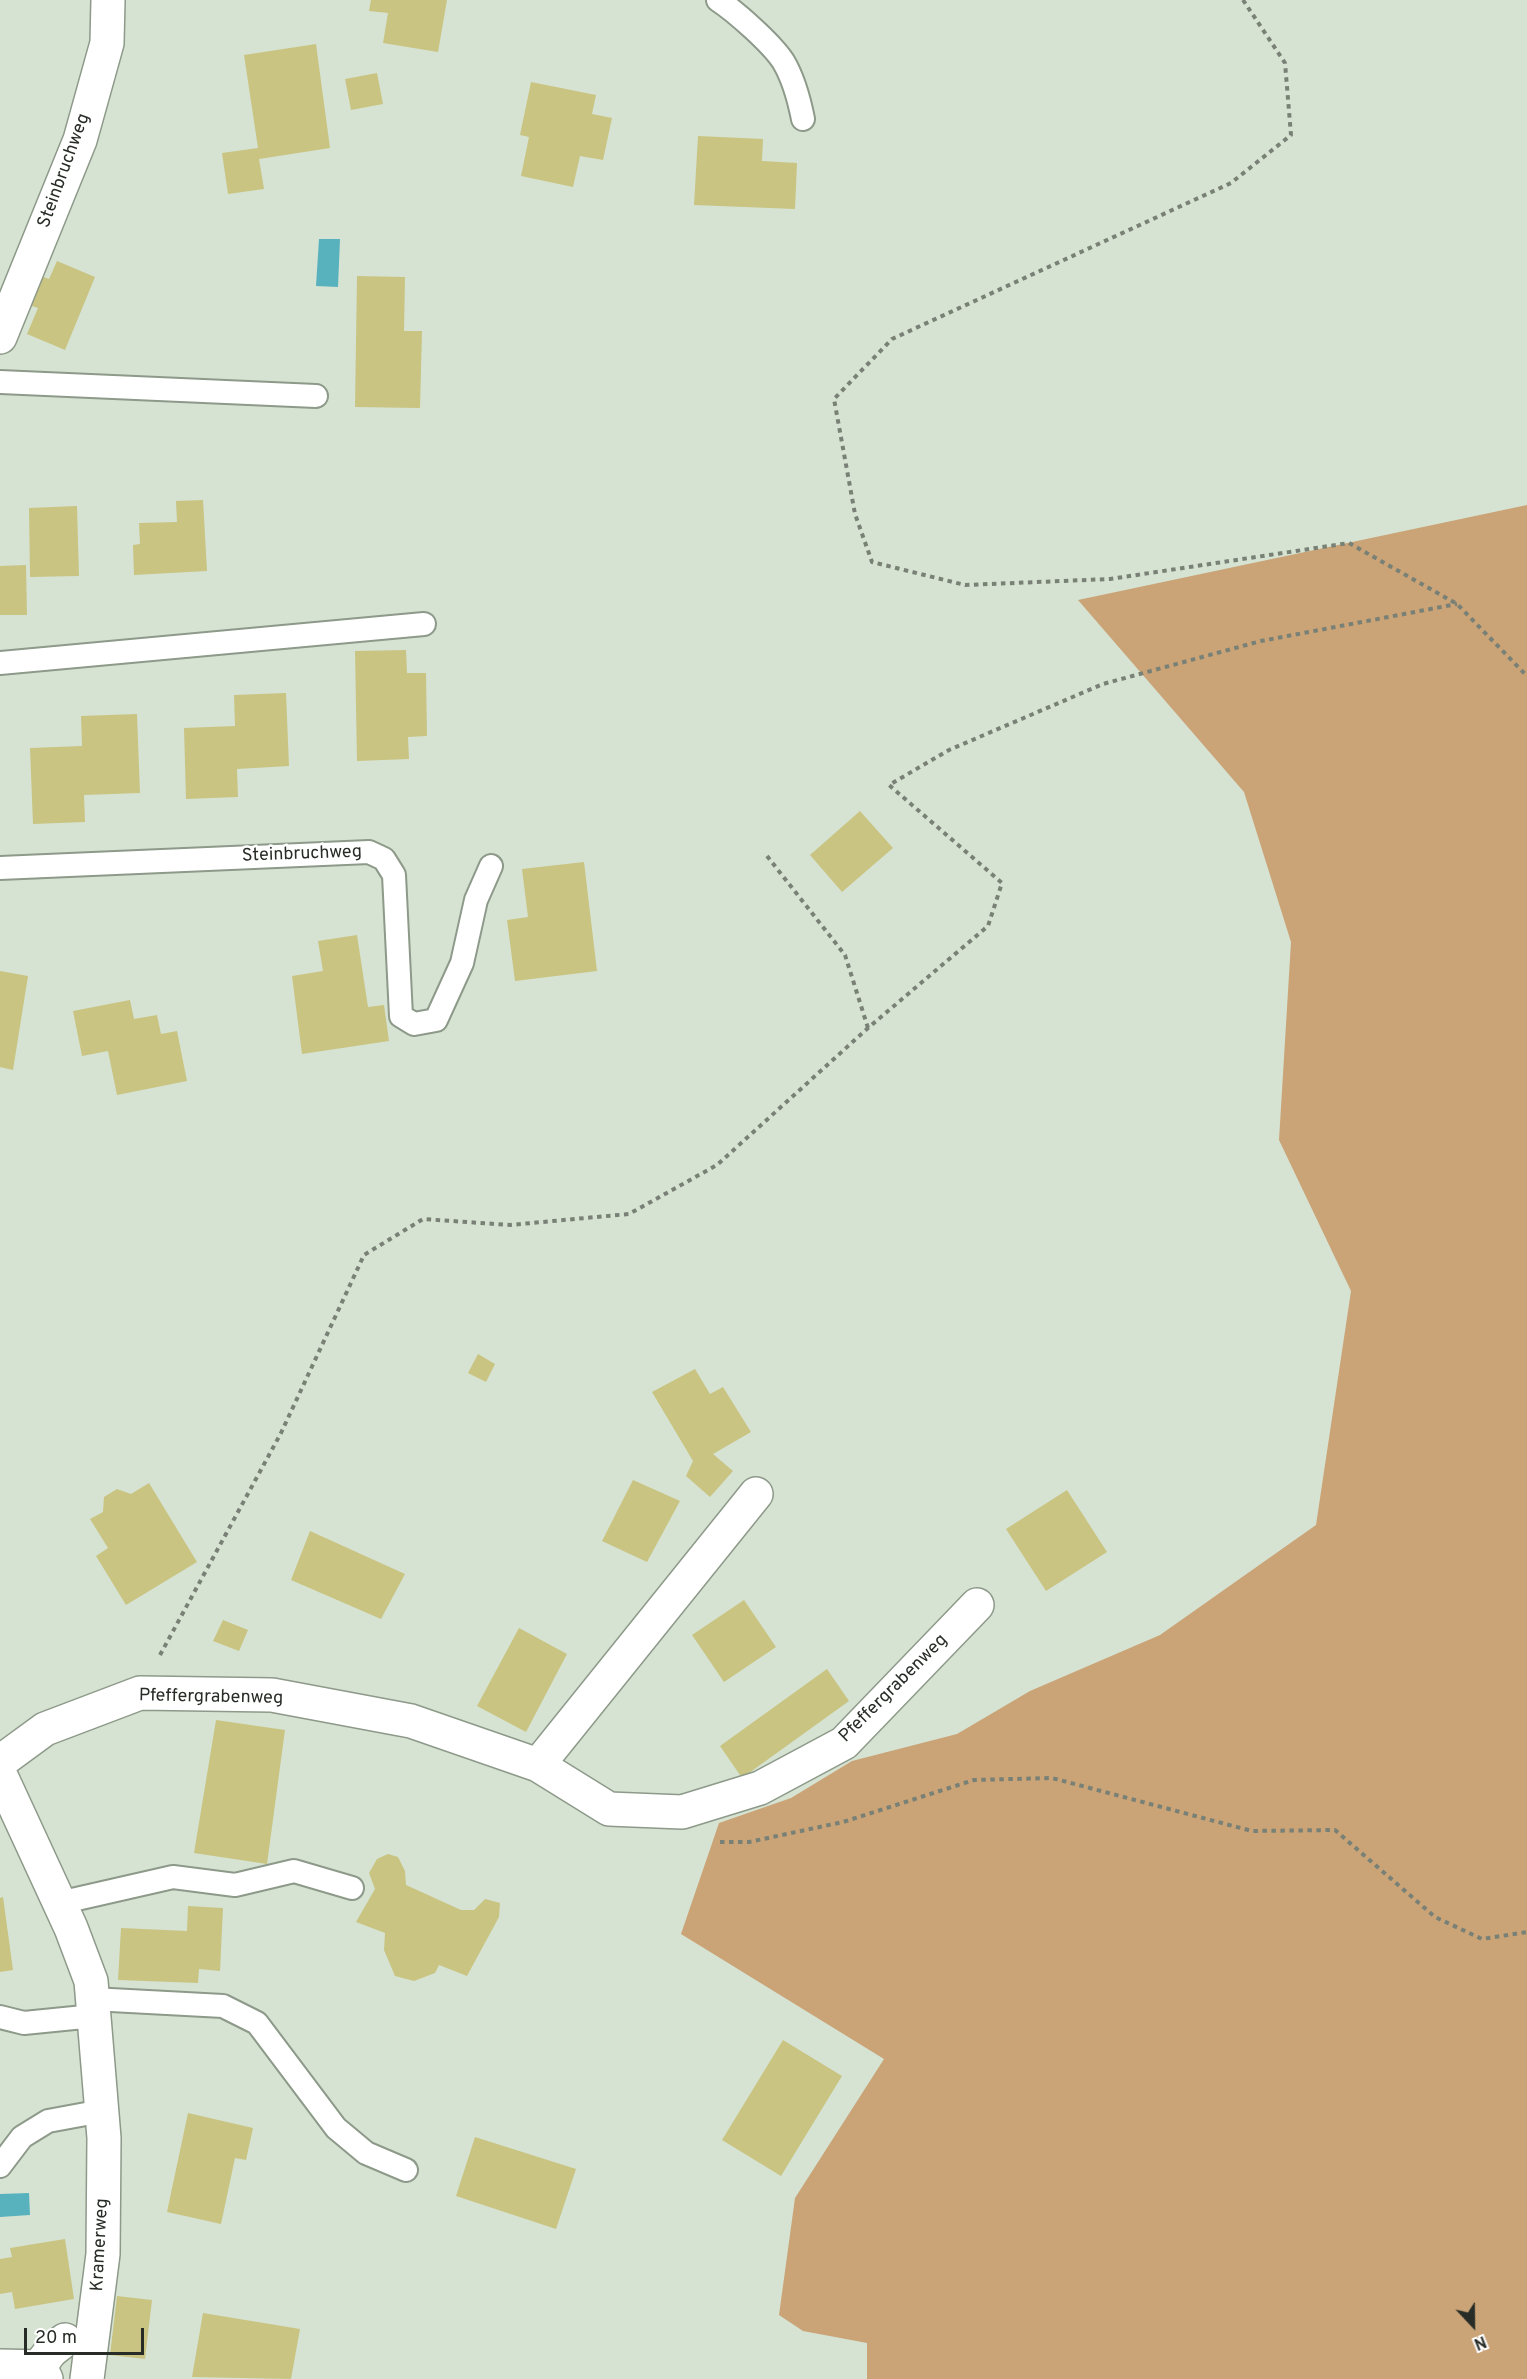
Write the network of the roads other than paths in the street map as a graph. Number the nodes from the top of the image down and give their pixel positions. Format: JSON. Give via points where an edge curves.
{"nodes":[{"id":1,"x":108,"y":0,"type":"edge"},
{"id":2,"x":718,"y":0,"type":"edge"},
{"id":3,"x":803,"y":119,"type":"dead end"},
{"id":4,"x":0,"y":337,"type":"edge"},
{"id":5,"x":0,"y":382,"type":"edge"},
{"id":6,"x":316,"y":396,"type":"dead end"},
{"id":7,"x":424,"y":624,"type":"dead end"},
{"id":8,"x":0,"y":663,"type":"edge"},
{"id":9,"x":491,"y":866,"type":"dead end"},
{"id":10,"x":0,"y":868,"type":"edge"},
{"id":11,"x":756,"y":1494,"type":"dead end"},
{"id":12,"x":977,"y":1605,"type":"dead end"},
{"id":13,"x":0,"y":1762,"type":"edge"},
{"id":14,"x":538,"y":1766,"type":"junction"},
{"id":15,"x":0,"y":1774,"type":"edge"},
{"id":16,"x":352,"y":1888,"type":"dead end"},
{"id":17,"x":59,"y":1903,"type":"junction"},
{"id":18,"x":93,"y":2007,"type":"junction"},
{"id":19,"x":0,"y":2017,"type":"edge"},
{"id":20,"x":102,"y":2111,"type":"junction"},
{"id":21,"x":0,"y":2166,"type":"edge"},
{"id":22,"x":406,"y":2170,"type":"dead end"},
{"id":23,"x":65,"y":2340,"type":"dead end"},
{"id":24,"x":0,"y":2366,"type":"edge"},
{"id":25,"x":44,"y":2373,"type":"edge"},
{"id":26,"x":87,"y":2379,"type":"edge"}],
"edges":[{"from":1,"to":4,"type":"street","name":"Steinbruchweg","via":[[107,43],[80,140]]},
{"from":2,"to":3,"type":"lane","via":[[732,9],[782,60],[796,88]]},
{"from":5,"to":6,"type":"lane"},
{"from":7,"to":8,"type":"lane"},
{"from":9,"to":10,"type":"lane","name":"Steinbruchweg","via":[[476,900],[462,963],[436,1020],[414,1024],[401,1016],[394,875],[384,859],[369,852]]},
{"from":11,"to":14,"type":"street"},
{"from":12,"to":14,"type":"street","name":"Pfeffergrabenweg","via":[[844,1743],[760,1788],[682,1812],[609,1809]]},
{"from":13,"to":14,"type":"street","name":"Pfeffergrabenweg","via":[[45,1728],[140,1693],[272,1695],[307,1701],[411,1721]]},
{"from":15,"to":17,"type":"street","name":"Kramerweg"},
{"from":16,"to":17,"type":"lane","via":[[294,1871],[235,1885],[173,1877]]},
{"from":17,"to":18,"type":"street","name":"Kramerweg","via":[[91,1981]]},
{"from":18,"to":19,"type":"lane","via":[[24,2024]]},
{"from":18,"to":20,"type":"street","name":"Kramerweg"},
{"from":18,"to":22,"type":"lane","via":[[223,2006],[257,2023],[336,2128],[366,2153]]},
{"from":20,"to":21,"type":"lane","via":[[48,2121],[22,2137]]},
{"from":20,"to":26,"type":"street","name":"Kramerweg","via":[[104,2254]]},
{"from":23,"to":25,"type":"street","via":[[51,2351]]},
{"from":24,"to":25,"type":"street"}]}
